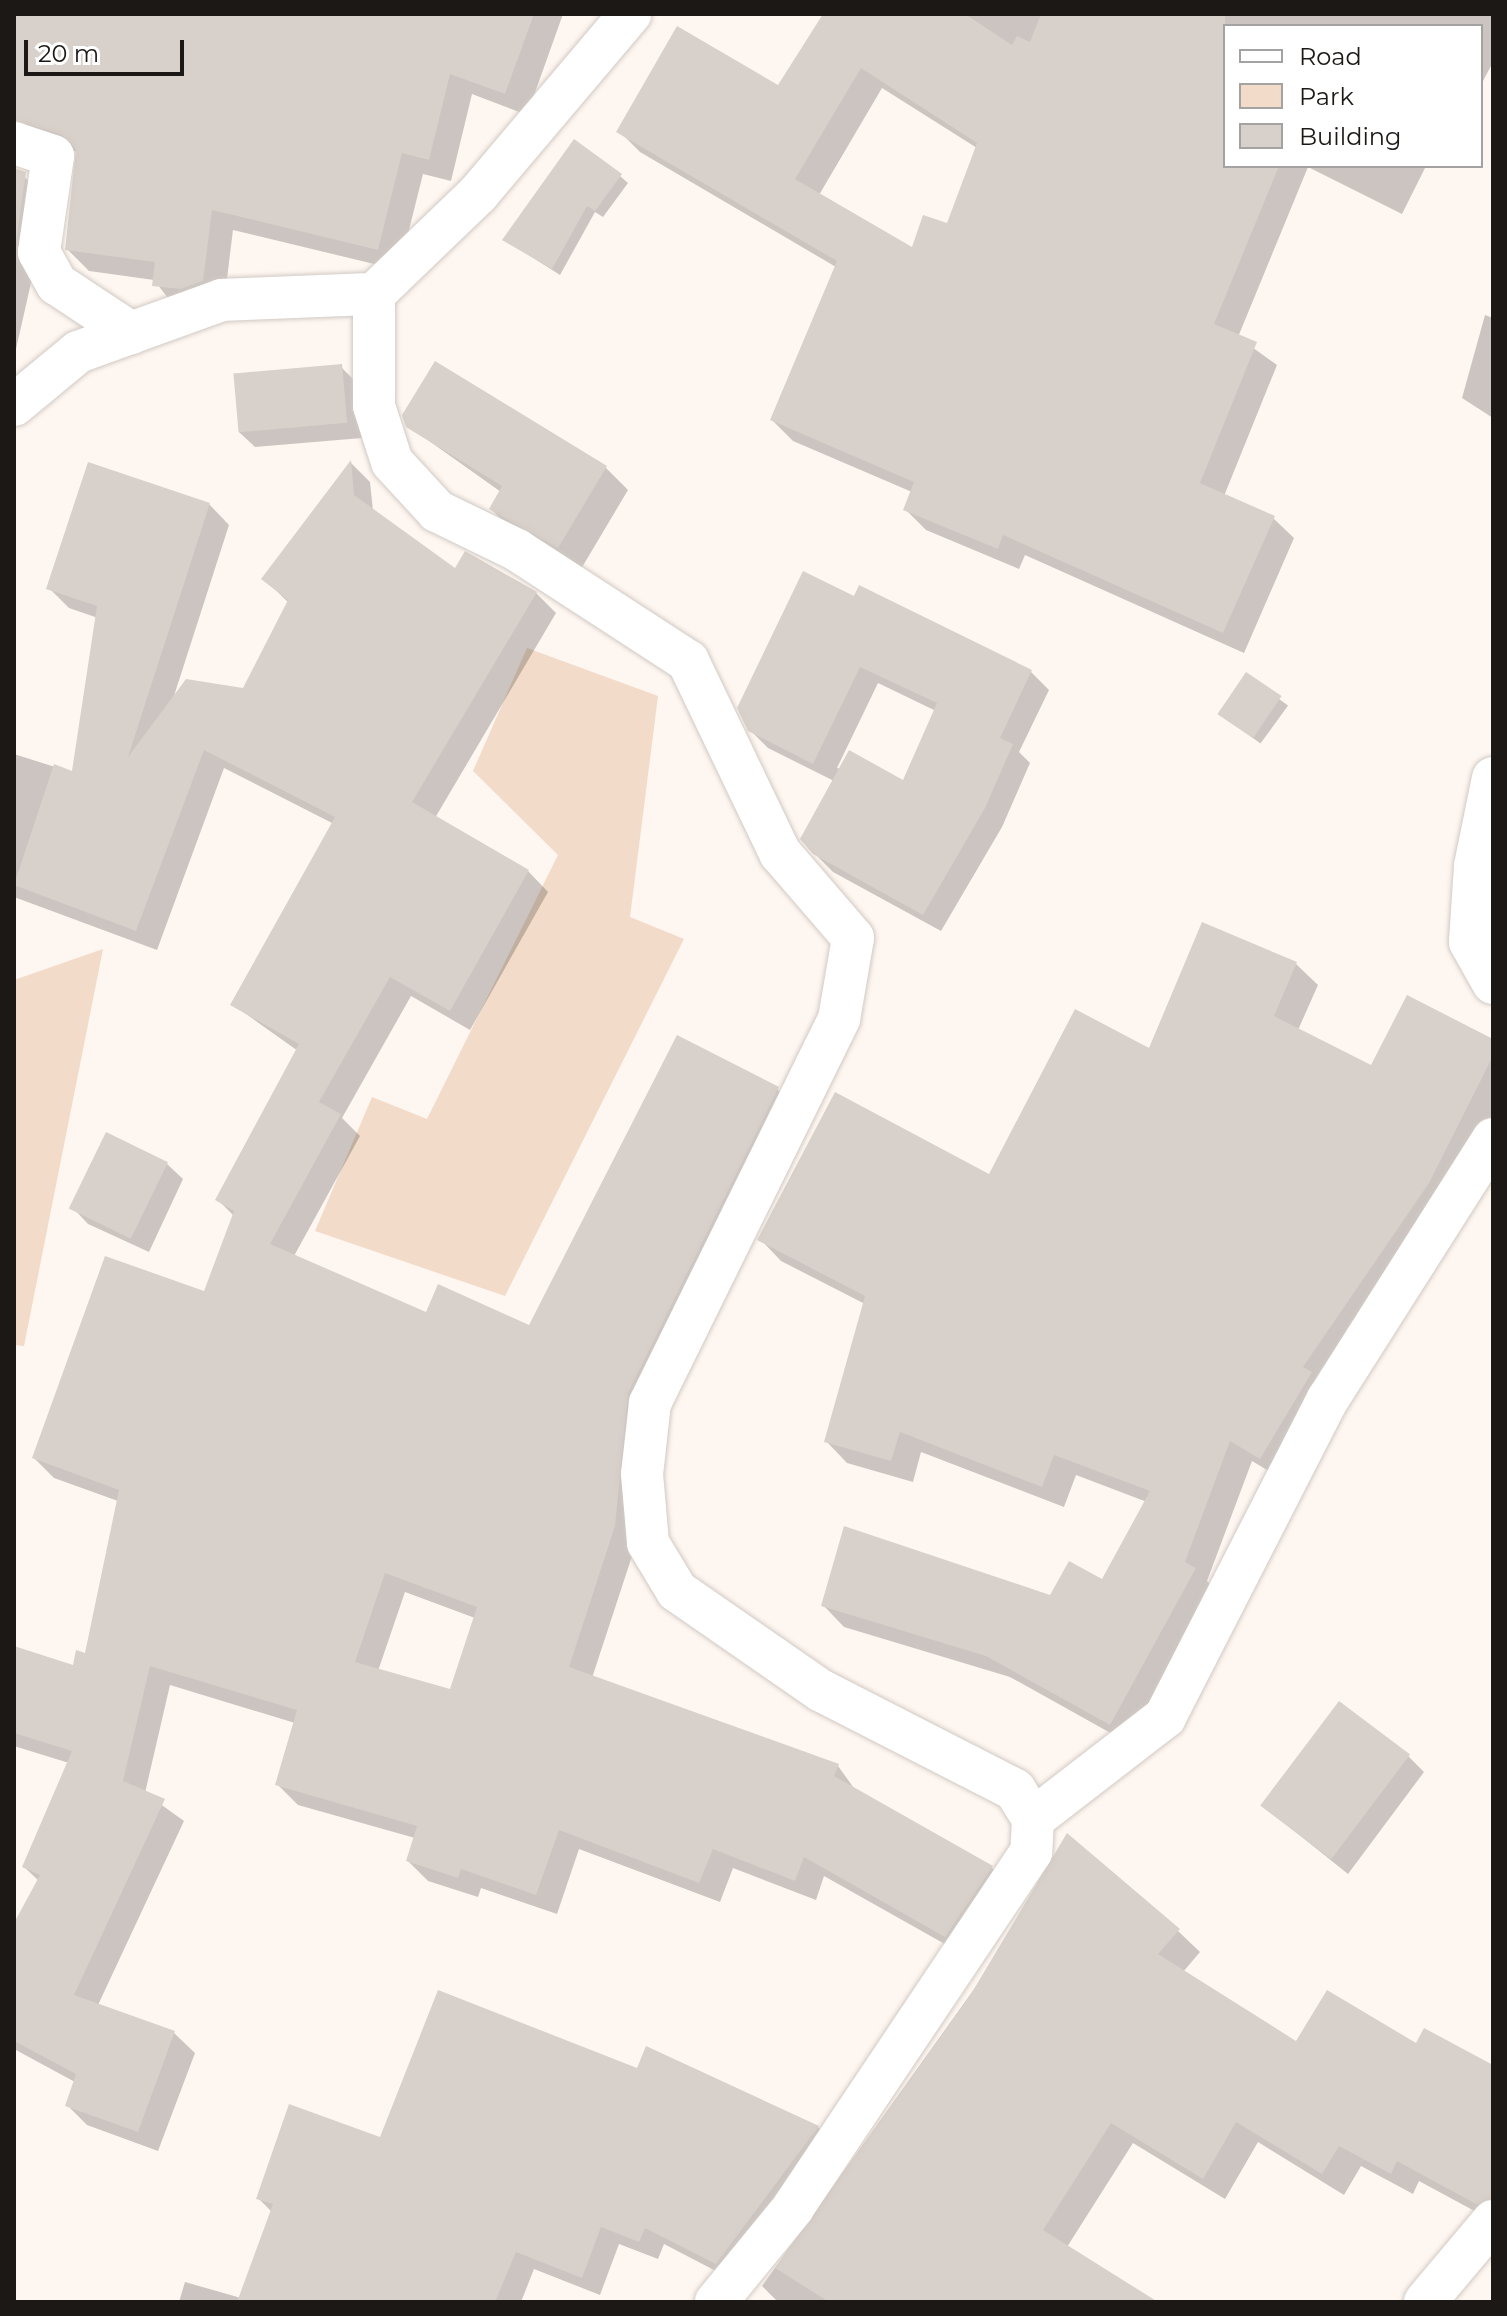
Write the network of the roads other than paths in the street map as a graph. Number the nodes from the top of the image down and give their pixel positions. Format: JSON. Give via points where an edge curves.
{"nodes":[{"id":1,"x":630,"y":14,"type":"edge"},
{"id":2,"x":14,"y":143,"type":"edge"},
{"id":3,"x":374,"y":294,"type":"junction"},
{"id":4,"x":131,"y":333,"type":"junction"},
{"id":5,"x":14,"y":405,"type":"edge"},
{"id":6,"x":1493,"y":778,"type":"edge"},
{"id":7,"x":1493,"y":983,"type":"edge"},
{"id":8,"x":1493,"y":1139,"type":"edge"},
{"id":9,"x":1033,"y":1819,"type":"junction"},
{"id":10,"x":1493,"y":2221,"type":"edge"},
{"id":11,"x":716,"y":2302,"type":"edge"},
{"id":12,"x":1425,"y":2302,"type":"edge"}],
"edges":[{"from":1,"to":3,"type":"street","via":[[478,194]]},
{"from":2,"to":4,"type":"street","via":[[53,156],[39,252],[57,284]]},
{"from":3,"to":4,"type":"street","via":[[222,300]]},
{"from":3,"to":9,"type":"street","via":[[374,406],[392,462],[437,511],[517,550],[688,661],[780,853],[853,938],[839,1019],[650,1403],[642,1474],[648,1543],[677,1591],[820,1690],[1015,1790]]},
{"from":4,"to":5,"type":"street","via":[[78,352]]},
{"from":6,"to":7,"type":"street","via":[[1475,866],[1470,942]]},
{"from":8,"to":9,"type":"street","via":[[1328,1399],[1165,1717]]},
{"from":9,"to":11,"type":"street","via":[[1031,1852],[793,2208]]},
{"from":10,"to":12,"type":"street"}]}
